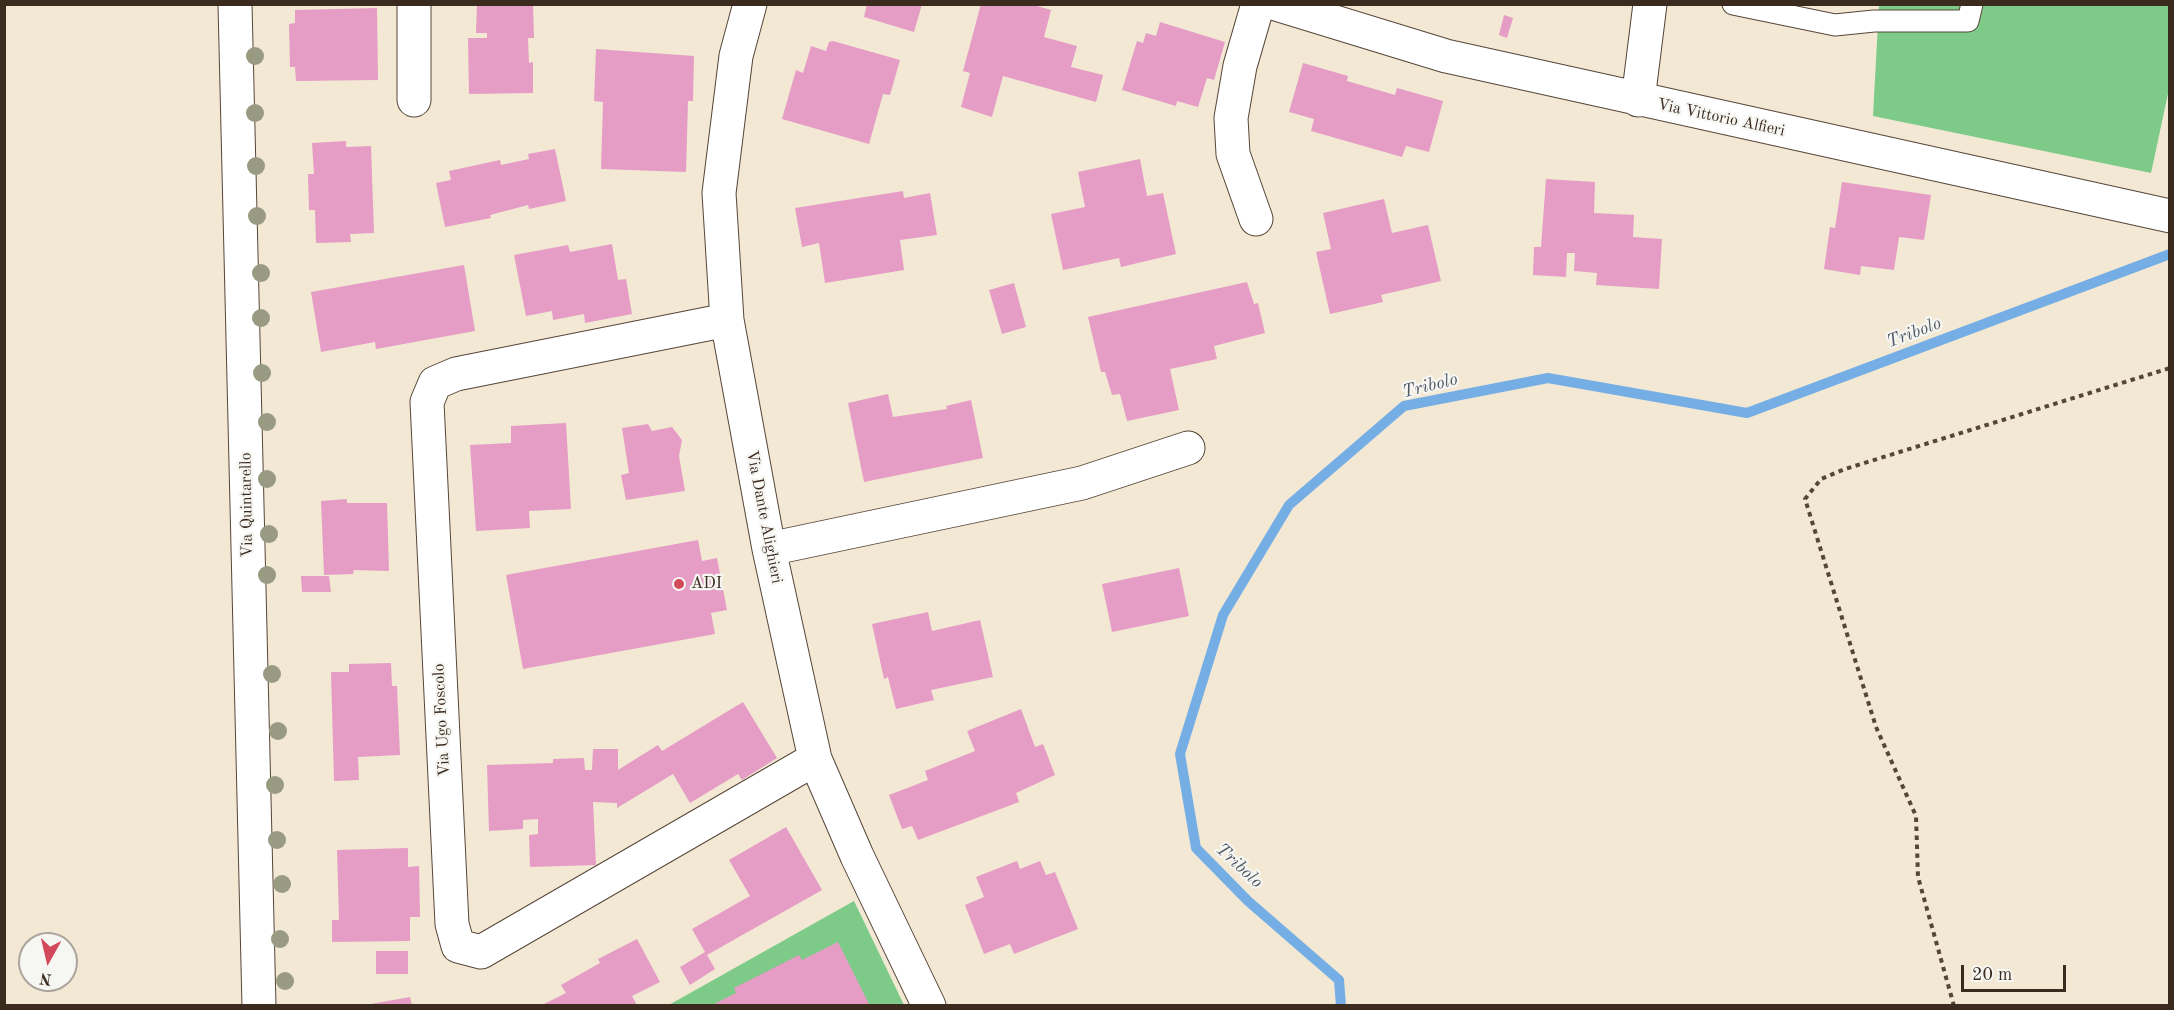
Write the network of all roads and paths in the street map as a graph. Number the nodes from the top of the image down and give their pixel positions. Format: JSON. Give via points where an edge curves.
{"nodes":[{"id":1,"x":235,"y":4,"type":"edge"},
{"id":2,"x":414,"y":4,"type":"edge"},
{"id":3,"x":750,"y":4,"type":"edge"},
{"id":4,"x":1258,"y":4,"type":"edge"},
{"id":5,"x":1276,"y":4,"type":"edge"},
{"id":6,"x":1650,"y":4,"type":"edge"},
{"id":7,"x":1733,"y":4,"type":"edge"},
{"id":8,"x":1972,"y":4,"type":"edge"},
{"id":9,"x":414,"y":100,"type":"dead end"},
{"id":10,"x":1638,"y":100,"type":"junction"},
{"id":11,"x":2169,"y":216,"type":"edge"},
{"id":12,"x":1256,"y":219,"type":"dead end"},
{"id":13,"x":727,"y":320,"type":"junction"},
{"id":14,"x":2169,"y":368,"type":"edge"},
{"id":15,"x":1188,"y":448,"type":"dead end"},
{"id":16,"x":769,"y":549,"type":"junction"},
{"id":17,"x":815,"y":759,"type":"junction"},
{"id":18,"x":259,"y":1005,"type":"edge"},
{"id":19,"x":929,"y":1005,"type":"edge"},
{"id":20,"x":1954,"y":1005,"type":"edge"}],
"edges":[{"from":1,"to":18,"type":"street","name":"Via Quintarello"},
{"from":2,"to":9,"type":"street"},
{"from":3,"to":13,"type":"street","name":"Via Dante Alighieri","via":[[736,56],[719,193]]},
{"from":4,"to":12,"type":"street","via":[[1240,66],[1231,118],[1233,154]]},
{"from":5,"to":10,"type":"street","name":"Via Vittorio Alfieri","via":[[1446,56]]},
{"from":6,"to":10,"type":"street"},
{"from":7,"to":8,"type":"lane","via":[[1835,25],[1968,21]]},
{"from":10,"to":11,"type":"street","name":"Via Vittorio Alfieri"},
{"from":13,"to":16,"type":"street","name":"Via Dante Alighieri"},
{"from":13,"to":17,"type":"street","name":"Via Ugo Foscolo","via":[[456,374],[435,383],[427,402],[452,924],[458,946],[481,952]]},
{"from":14,"to":20,"type":"path","via":[[1845,469],[1821,479],[1805,499],[1876,727],[1916,816],[1918,878]]},
{"from":15,"to":16,"type":"street","via":[[1082,483]]},
{"from":16,"to":17,"type":"street","name":"Via Dante Alighieri"},
{"from":17,"to":19,"type":"street","name":"Via Dante Alighieri"}]}
